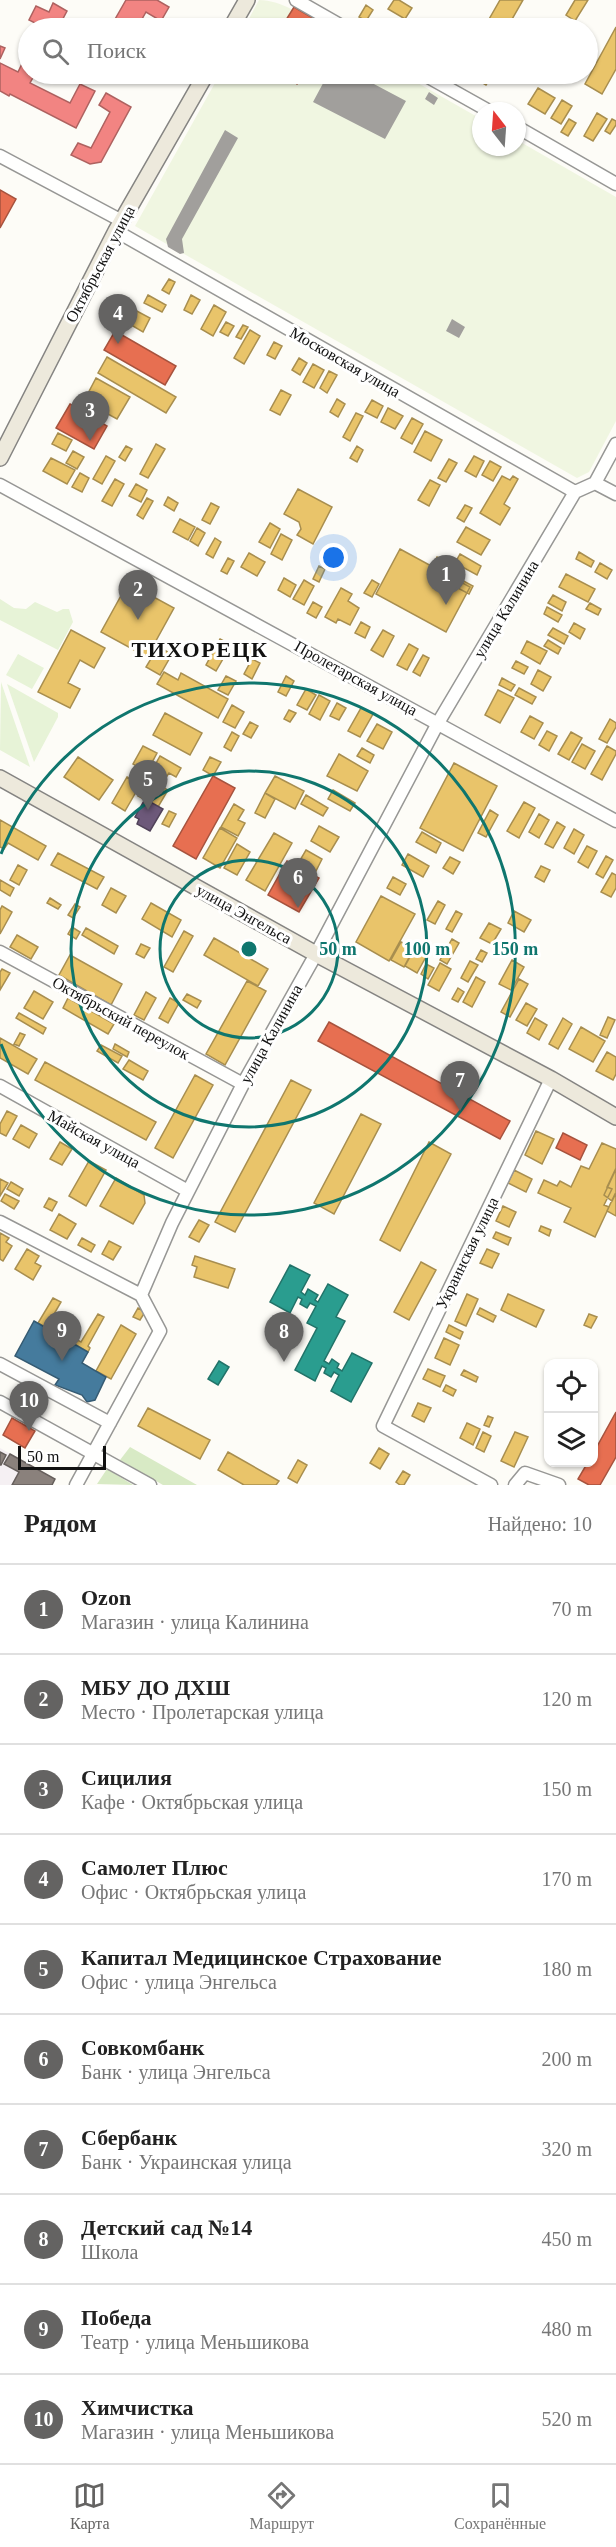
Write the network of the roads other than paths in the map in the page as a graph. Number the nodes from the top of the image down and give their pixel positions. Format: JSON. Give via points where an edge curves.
{"nodes":[{"id":1,"x":247,"y":0,"type":"edge"},
{"id":2,"x":296,"y":0,"type":"edge"},
{"id":3,"x":237,"y":18,"type":"edge"},
{"id":4,"x":328,"y":18,"type":"edge"},
{"id":5,"x":200,"y":84,"type":"edge"},
{"id":6,"x":441,"y":84,"type":"edge"},
{"id":7,"x":473,"y":102,"type":"edge"},
{"id":8,"x":526,"y":132,"type":"edge"},
{"id":9,"x":0,"y":156,"type":"edge"},
{"id":10,"x":616,"y":184,"type":"edge"},
{"id":11,"x":119,"y":226,"type":"junction"},
{"id":12,"x":616,"y":444,"type":"edge"},
{"id":13,"x":0,"y":458,"type":"edge"},
{"id":14,"x":596,"y":483,"type":"junction"},
{"id":15,"x":0,"y":485,"type":"edge"},
{"id":16,"x":575,"y":492,"type":"junction"},
{"id":17,"x":616,"y":494,"type":"edge"},
{"id":18,"x":438,"y":723,"type":"junction"},
{"id":19,"x":0,"y":778,"type":"edge"},
{"id":20,"x":616,"y":821,"type":"edge"},
{"id":21,"x":0,"y":952,"type":"edge"},
{"id":22,"x":316,"y":954,"type":"junction"},
{"id":23,"x":551,"y":1079,"type":"junction"},
{"id":24,"x":243,"y":1084,"type":"junction"},
{"id":25,"x":0,"y":1086,"type":"edge"},
{"id":26,"x":616,"y":1117,"type":"edge"},
{"id":27,"x":188,"y":1191,"type":"junction"},
{"id":28,"x":0,"y":1222,"type":"edge"},
{"id":29,"x":141,"y":1295,"type":"junction"},
{"id":30,"x":0,"y":1364,"type":"edge"},
{"id":31,"x":0,"y":1402,"type":"edge"},
{"id":32,"x":110,"y":1423,"type":"junction"},
{"id":33,"x":94,"y":1454,"type":"junction"},
{"id":34,"x":76,"y":1485,"type":"edge"},
{"id":35,"x":150,"y":1485,"type":"edge"},
{"id":36,"x":491,"y":1485,"type":"edge"},
{"id":37,"x":515,"y":1485,"type":"edge"},
{"id":38,"x":559,"y":1485,"type":"edge"}],
"edges":[{"from":1,"to":3,"type":"main road"},
{"from":2,"to":4,"type":"street"},
{"from":5,"to":11,"type":"main road","name":"Октябрьская улица"},
{"from":6,"to":7,"type":"street"},
{"from":8,"to":10,"type":"street"},
{"from":9,"to":11,"type":"street","name":"Московская улица"},
{"from":11,"to":13,"type":"main road","name":"Октябрьская улица"},
{"from":11,"to":16,"type":"street","name":"Московская улица"},
{"from":12,"to":14,"type":"street"},
{"from":14,"to":16,"type":"street"},
{"from":14,"to":17,"type":"street"},
{"from":15,"to":18,"type":"street","name":"Пролетарская улица"},
{"from":16,"to":18,"type":"street","name":"улица Калинина"},
{"from":18,"to":20,"type":"street","name":"Пролетарская улица"},
{"from":18,"to":22,"type":"street","name":"улица Калинина"},
{"from":19,"to":22,"type":"main road","name":"улица Энгельса"},
{"from":21,"to":24,"type":"street","name":"Октябрьский переулок"},
{"from":22,"to":23,"type":"main road","name":"улица Энгельса"},
{"from":22,"to":24,"type":"street","name":"улица Калинина"},
{"from":23,"to":26,"type":"main road","name":"улица Энгельса"},
{"from":23,"to":36,"type":"street","name":"Украинская улица","via":[[383,1426]]},
{"from":24,"to":27,"type":"street","name":"улица Калинина"},
{"from":25,"to":27,"type":"street","name":"Майская улица"},
{"from":27,"to":29,"type":"street","name":"улица Калинина"},
{"from":28,"to":29,"type":"street"},
{"from":29,"to":32,"type":"street","via":[[160,1331]]},
{"from":30,"to":32,"type":"street"},
{"from":31,"to":33,"type":"street"},
{"from":32,"to":33,"type":"street"},
{"from":33,"to":34,"type":"street"},
{"from":33,"to":35,"type":"street"},
{"from":37,"to":38,"type":"street","via":[[525,1473]]}]}
